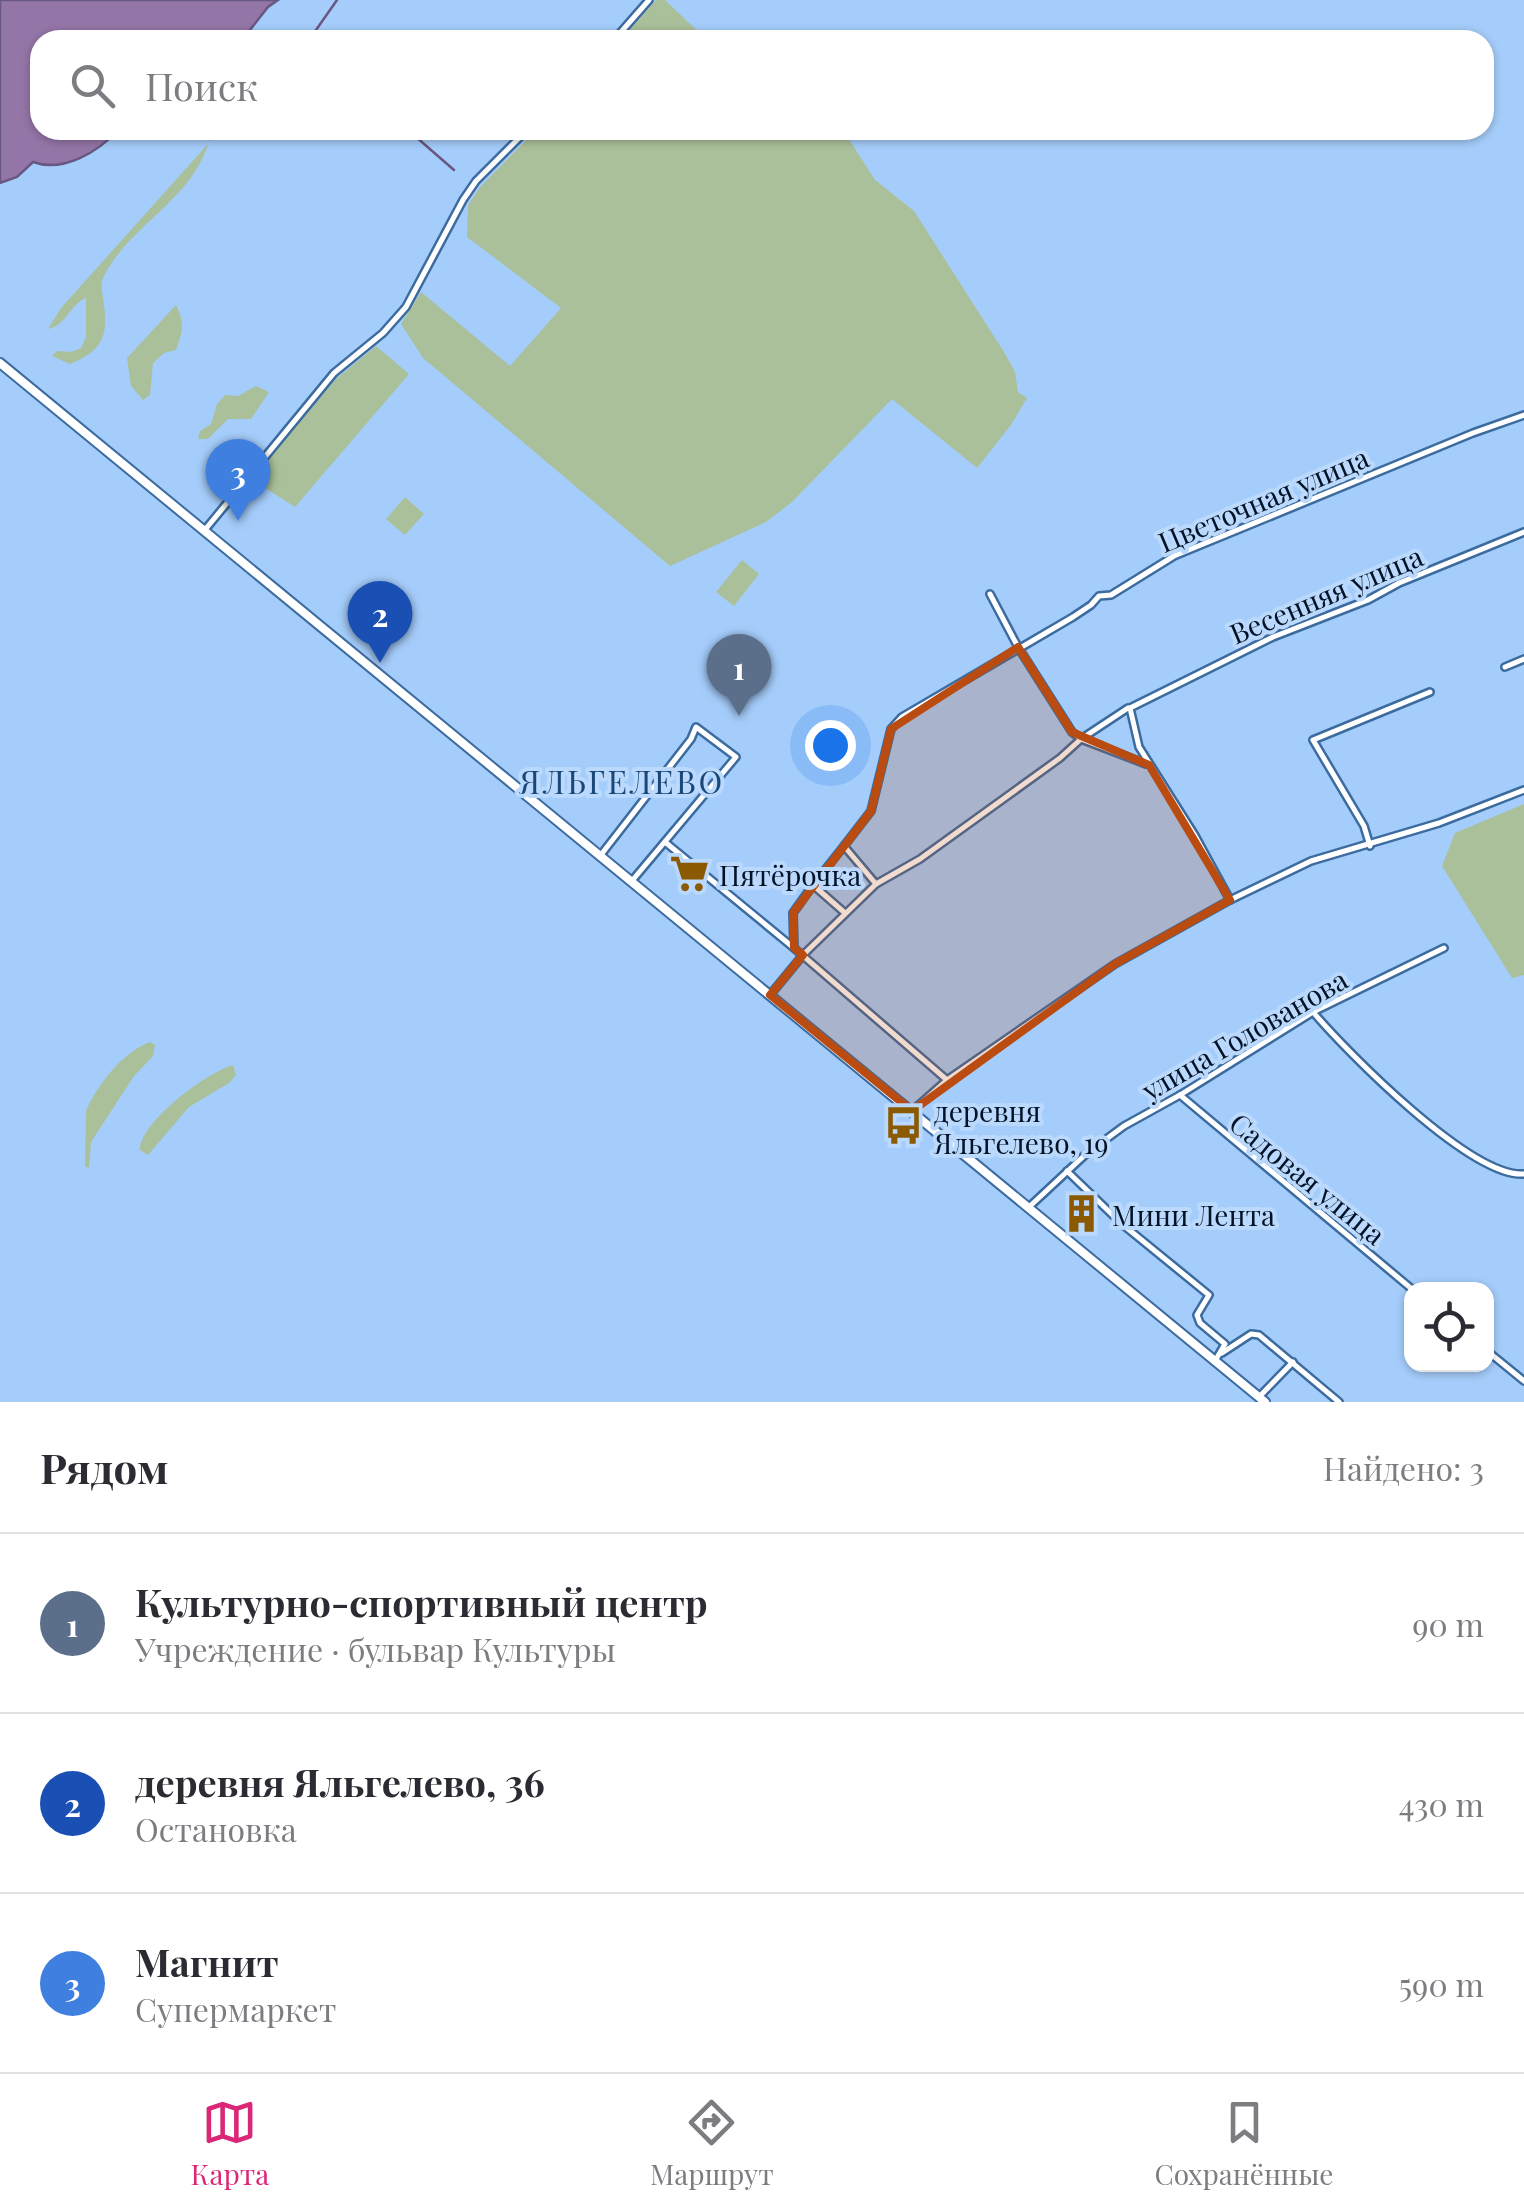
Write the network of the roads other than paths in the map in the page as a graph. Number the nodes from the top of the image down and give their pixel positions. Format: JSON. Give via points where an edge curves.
{"nodes":[{"id":1,"x":649,"y":0,"type":"edge"},
{"id":2,"x":623,"y":30,"type":"edge"},
{"id":3,"x":518,"y":140,"type":"edge"},
{"id":4,"x":0,"y":364,"type":"edge"},
{"id":5,"x":1524,"y":415,"type":"edge"},
{"id":6,"x":204,"y":530,"type":"junction"},
{"id":7,"x":1524,"y":532,"type":"edge"},
{"id":8,"x":990,"y":594,"type":"dead end"},
{"id":9,"x":1018,"y":647,"type":"junction"},
{"id":10,"x":1524,"y":659,"type":"edge"},
{"id":11,"x":1505,"y":667,"type":"dead end"},
{"id":12,"x":1430,"y":692,"type":"dead end"},
{"id":13,"x":1130,"y":708,"type":"junction"},
{"id":14,"x":1080,"y":739,"type":"junction"},
{"id":15,"x":1149,"y":765,"type":"junction"},
{"id":16,"x":1524,"y":790,"type":"edge"},
{"id":17,"x":664,"y":842,"type":"junction"},
{"id":18,"x":844,"y":846,"type":"junction"},
{"id":19,"x":1370,"y":846,"type":"junction"},
{"id":20,"x":600,"y":856,"type":"junction"},
{"id":21,"x":631,"y":882,"type":"junction"},
{"id":22,"x":876,"y":884,"type":"junction"},
{"id":23,"x":813,"y":885,"type":"junction"},
{"id":24,"x":1230,"y":900,"type":"junction"},
{"id":25,"x":845,"y":914,"type":"junction"},
{"id":26,"x":794,"y":948,"type":"junction"},
{"id":27,"x":1444,"y":948,"type":"dead end"},
{"id":28,"x":802,"y":955,"type":"junction"},
{"id":29,"x":770,"y":995,"type":"junction"},
{"id":30,"x":1312,"y":1012,"type":"junction"},
{"id":31,"x":947,"y":1080,"type":"junction"},
{"id":32,"x":1180,"y":1096,"type":"junction"},
{"id":33,"x":912,"y":1111,"type":"junction"},
{"id":34,"x":1066,"y":1172,"type":"junction"},
{"id":35,"x":1524,"y":1174,"type":"edge"},
{"id":36,"x":1029,"y":1208,"type":"junction"},
{"id":37,"x":1404,"y":1283,"type":"edge"},
{"id":38,"x":1222,"y":1353,"type":"junction"},
{"id":39,"x":1494,"y":1357,"type":"edge"},
{"id":40,"x":1215,"y":1361,"type":"junction"},
{"id":41,"x":1293,"y":1362,"type":"junction"},
{"id":42,"x":1524,"y":1381,"type":"edge"},
{"id":43,"x":1262,"y":1400,"type":"edge"},
{"id":44,"x":1339,"y":1402,"type":"edge"}],
"edges":[{"from":1,"to":2,"type":"street"},
{"from":3,"to":6,"type":"street","via":[[470,190],[406,307],[334,373]]},
{"from":4,"to":6,"type":"main road"},
{"from":5,"to":9,"type":"street","name":"Цветочная улица","via":[[1174,556]]},
{"from":6,"to":20,"type":"main road"},
{"from":7,"to":13,"type":"street","name":"Весенняя улица","via":[[1273,638]]},
{"from":8,"to":9,"type":"street"},
{"from":9,"to":14,"type":"street"},
{"from":9,"to":18,"type":"street","name":"Цветочная улица","via":[[891,730],[871,812]]},
{"from":10,"to":11,"type":"street"},
{"from":12,"to":19,"type":"street","via":[[1312,740]]},
{"from":13,"to":14,"type":"street","name":"Весенняя улица"},
{"from":13,"to":15,"type":"street"},
{"from":14,"to":15,"type":"street"},
{"from":14,"to":22,"type":"street","name":"Весенняя улица","via":[[920,859]]},
{"from":15,"to":24,"type":"street"},
{"from":16,"to":19,"type":"street"},
{"from":17,"to":20,"type":"street","via":[[736,757],[696,727]]},
{"from":17,"to":21,"type":"street"},
{"from":17,"to":26,"type":"street"},
{"from":18,"to":22,"type":"street"},
{"from":18,"to":23,"type":"street"},
{"from":19,"to":24,"type":"street","via":[[1311,861]]},
{"from":20,"to":21,"type":"main road"},
{"from":21,"to":29,"type":"main road"},
{"from":22,"to":25,"type":"street","name":"Весенняя улица"},
{"from":23,"to":25,"type":"street"},
{"from":23,"to":26,"type":"street","via":[[792,913]]},
{"from":24,"to":31,"type":"street","via":[[1116,964]]},
{"from":25,"to":28,"type":"street","name":"Весенняя улица"},
{"from":26,"to":28,"type":"street"},
{"from":27,"to":30,"type":"street","name":"улица Голованова"},
{"from":28,"to":29,"type":"street","name":"Весенняя улица"},
{"from":28,"to":31,"type":"street"},
{"from":29,"to":33,"type":"main road"},
{"from":30,"to":32,"type":"street","name":"улица Голованова"},
{"from":30,"to":35,"type":"street","via":[[1416,1113],[1499,1170]]},
{"from":31,"to":33,"type":"street"},
{"from":32,"to":34,"type":"street","name":"улица Голованова","via":[[1124,1126]]},
{"from":32,"to":37,"type":"street","name":"Садовая улица"},
{"from":33,"to":36,"type":"main road"},
{"from":34,"to":36,"type":"street","name":"улица Голованова"},
{"from":34,"to":38,"type":"street","via":[[1209,1295],[1196,1315],[1225,1344]]},
{"from":36,"to":40,"type":"main road"},
{"from":38,"to":40,"type":"street"},
{"from":38,"to":41,"type":"street","via":[[1259,1335]]},
{"from":39,"to":42,"type":"street"},
{"from":40,"to":43,"type":"main road"},
{"from":41,"to":43,"type":"street"},
{"from":41,"to":44,"type":"street"}]}
